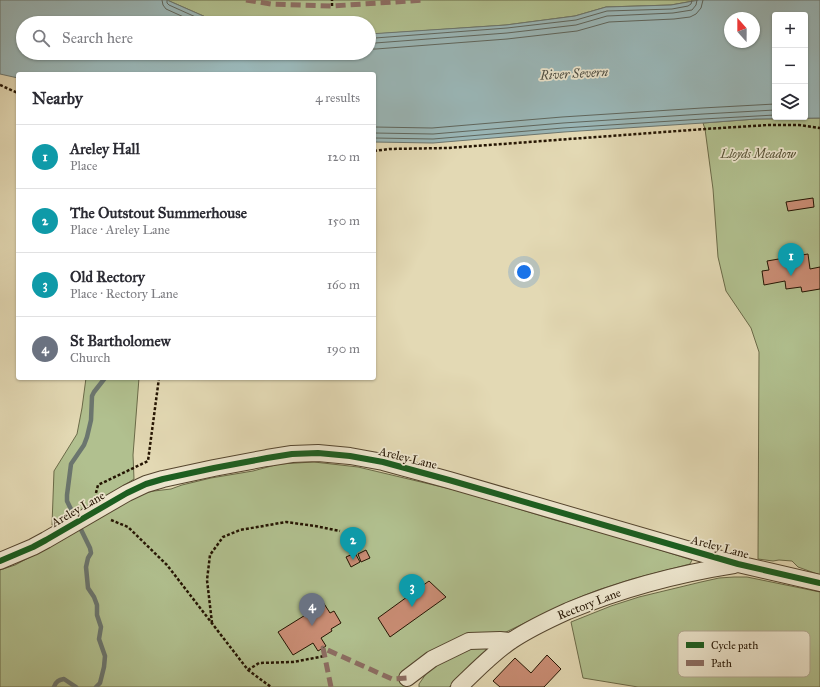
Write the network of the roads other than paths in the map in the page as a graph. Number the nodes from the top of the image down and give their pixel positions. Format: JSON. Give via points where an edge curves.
{"nodes":[{"id":1,"x":0,"y":561,"type":"edge"},
{"id":2,"x":738,"y":564,"type":"junction"},
{"id":3,"x":820,"y":583,"type":"edge"},
{"id":4,"x":511,"y":641,"type":"junction"},
{"id":5,"x":407,"y":678,"type":"dead end"},
{"id":6,"x":459,"y":687,"type":"edge"}],
"edges":[{"from":1,"to":2,"type":"street","name":"Areley Lane","via":[[33,547],[146,484],[266,458],[318,453],[391,464]]},
{"from":2,"to":3,"type":"street","name":"Areley Lane"},
{"from":2,"to":4,"type":"street","name":"Rectory Lane","via":[[689,573],[604,597],[549,620]]},
{"from":4,"to":5,"type":"street","via":[[469,641],[432,659]]},
{"from":4,"to":6,"type":"street","name":"Rectory Lane"}]}
